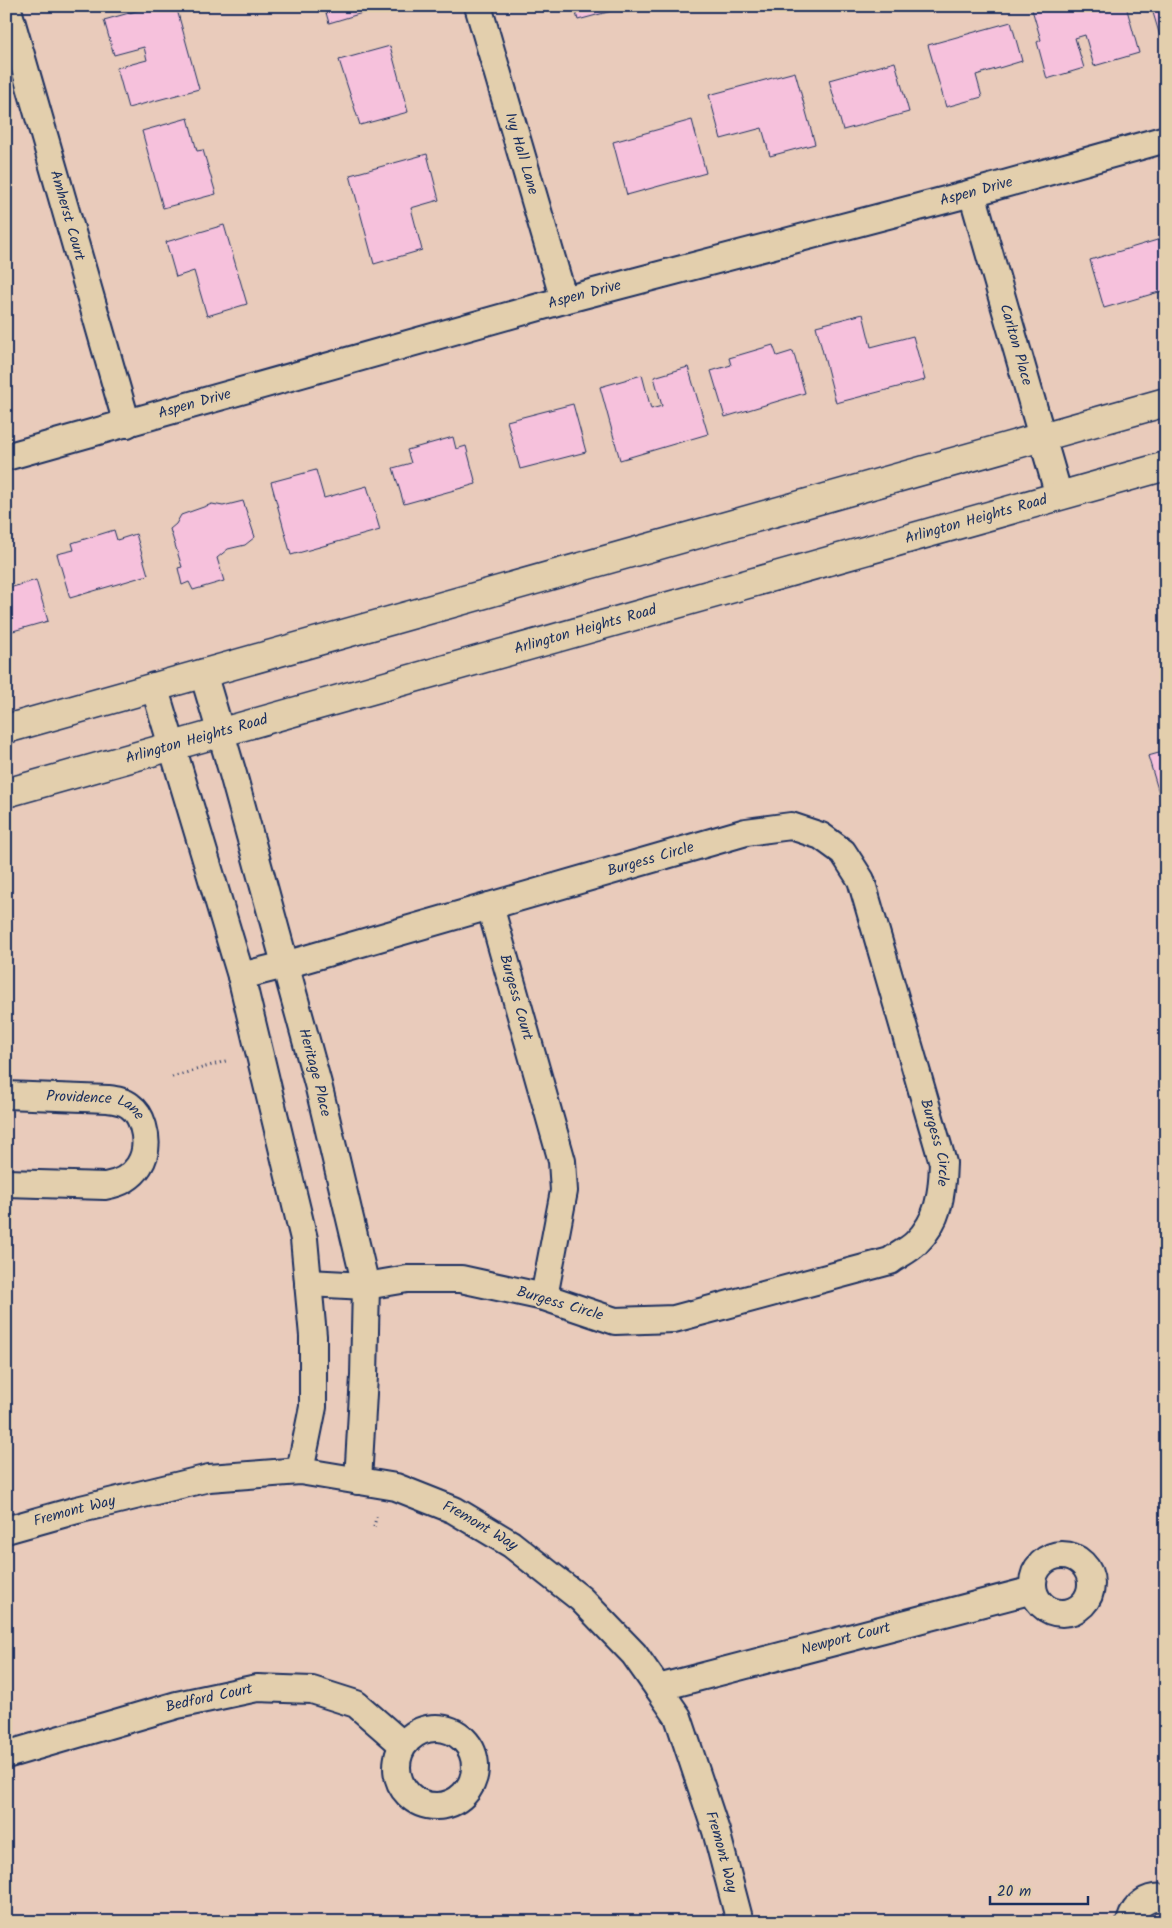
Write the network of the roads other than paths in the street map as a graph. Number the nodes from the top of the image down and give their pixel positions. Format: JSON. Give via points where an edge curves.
{"nodes":[{"id":1,"x":7,"y":6,"type":"edge"},
{"id":2,"x":478,"y":6,"type":"edge"},
{"id":3,"x":1166,"y":139,"type":"edge"},
{"id":4,"x":972,"y":193,"type":"junction"},
{"id":5,"x":564,"y":300,"type":"junction"},
{"id":6,"x":1166,"y":402,"type":"edge"},
{"id":7,"x":127,"y":424,"type":"junction"},
{"id":8,"x":1042,"y":437,"type":"junction"},
{"id":9,"x":6,"y":457,"type":"edge"},
{"id":10,"x":1166,"y":466,"type":"edge"},
{"id":11,"x":1059,"y":496,"type":"junction"},
{"id":12,"x":202,"y":673,"type":"junction"},
{"id":13,"x":154,"y":686,"type":"junction"},
{"id":14,"x":6,"y":729,"type":"edge"},
{"id":15,"x":221,"y":733,"type":"junction"},
{"id":16,"x":172,"y":746,"type":"junction"},
{"id":17,"x":6,"y":793,"type":"edge"},
{"id":18,"x":490,"y":906,"type":"junction"},
{"id":19,"x":285,"y":966,"type":"junction"},
{"id":20,"x":241,"y":976,"type":"junction"},
{"id":21,"x":6,"y":1095,"type":"edge"},
{"id":22,"x":6,"y":1183,"type":"edge"},
{"id":23,"x":308,"y":1283,"type":"junction"},
{"id":24,"x":366,"y":1286,"type":"junction"},
{"id":25,"x":544,"y":1297,"type":"junction"},
{"id":26,"x":300,"y":1471,"type":"junction"},
{"id":27,"x":358,"y":1481,"type":"junction"},
{"id":28,"x":6,"y":1530,"type":"edge"},
{"id":29,"x":1033,"y":1590,"type":"dead end"},
{"id":30,"x":658,"y":1688,"type":"junction"},
{"id":31,"x":403,"y":1745,"type":"dead end"},
{"id":32,"x":6,"y":1756,"type":"edge"},
{"id":33,"x":1166,"y":1898,"type":"edge"},
{"id":34,"x":740,"y":1922,"type":"edge"},
{"id":35,"x":1130,"y":1922,"type":"edge"}],
"edges":[{"from":1,"to":7,"type":"street","name":"Amherst Court"},
{"from":2,"to":5,"type":"street","name":"Ivy Hall Lane"},
{"from":3,"to":4,"type":"street","name":"Aspen Drive"},
{"from":4,"to":5,"type":"street","name":"Aspen Drive"},
{"from":4,"to":8,"type":"street","name":"Carlton Place"},
{"from":5,"to":7,"type":"street","name":"Aspen Drive"},
{"from":6,"to":8,"type":"main road"},
{"from":7,"to":9,"type":"street","name":"Aspen Drive"},
{"from":8,"to":11,"type":"street","name":"Carlton Place"},
{"from":8,"to":12,"type":"main road"},
{"from":10,"to":11,"type":"main road","name":"Arlington Heights Road"},
{"from":11,"to":15,"type":"main road","name":"Arlington Heights Road"},
{"from":12,"to":13,"type":"main road"},
{"from":12,"to":15,"type":"street","name":"Heritage Place"},
{"from":13,"to":14,"type":"main road"},
{"from":13,"to":16,"type":"street"},
{"from":15,"to":16,"type":"main road","name":"Arlington Heights Road"},
{"from":15,"to":19,"type":"street","name":"Heritage Place"},
{"from":16,"to":17,"type":"main road","name":"Arlington Heights Road"},
{"from":16,"to":20,"type":"street"},
{"from":18,"to":19,"type":"street"},
{"from":18,"to":25,"type":"street","name":"Burgess Court","via":[[562,1161],[564,1191]]},
{"from":18,"to":25,"type":"street","name":"Burgess Circle","via":[[746,832],[791,826],[821,836],[843,852],[860,880],[943,1163],[942,1194],[933,1221],[915,1244],[890,1261],[674,1319],[615,1321]]},
{"from":19,"to":20,"type":"street"},
{"from":19,"to":24,"type":"street","name":"Heritage Place"},
{"from":20,"to":23,"type":"street","via":[[304,1239]]},
{"from":21,"to":22,"type":"street","name":"Providence Lane","via":[[122,1102],[137,1113],[146,1144],[138,1167],[117,1184]]},
{"from":23,"to":24,"type":"street","name":"Burgess Circle"},
{"from":23,"to":26,"type":"street","via":[[313,1336],[313,1407]]},
{"from":24,"to":25,"type":"street","name":"Burgess Circle","via":[[407,1279],[461,1279]]},
{"from":24,"to":27,"type":"street","name":"Heritage Place"},
{"from":26,"to":27,"type":"street","name":"Fremont Way"},
{"from":26,"to":28,"type":"street","name":"Fremont Way","via":[[209,1478]]},
{"from":27,"to":30,"type":"street","name":"Fremont Way","via":[[396,1487],[454,1510],[512,1544],[581,1599],[634,1654]]},
{"from":29,"to":30,"type":"street","name":"Newport Court"},
{"from":30,"to":34,"type":"street","name":"Fremont Way","via":[[678,1717],[716,1830]]},
{"from":31,"to":32,"type":"street","name":"Bedford Court","via":[[356,1704],[312,1690],[257,1688],[177,1705]]},
{"from":33,"to":35,"type":"street","via":[[1148,1899],[1139,1905]]}]}
